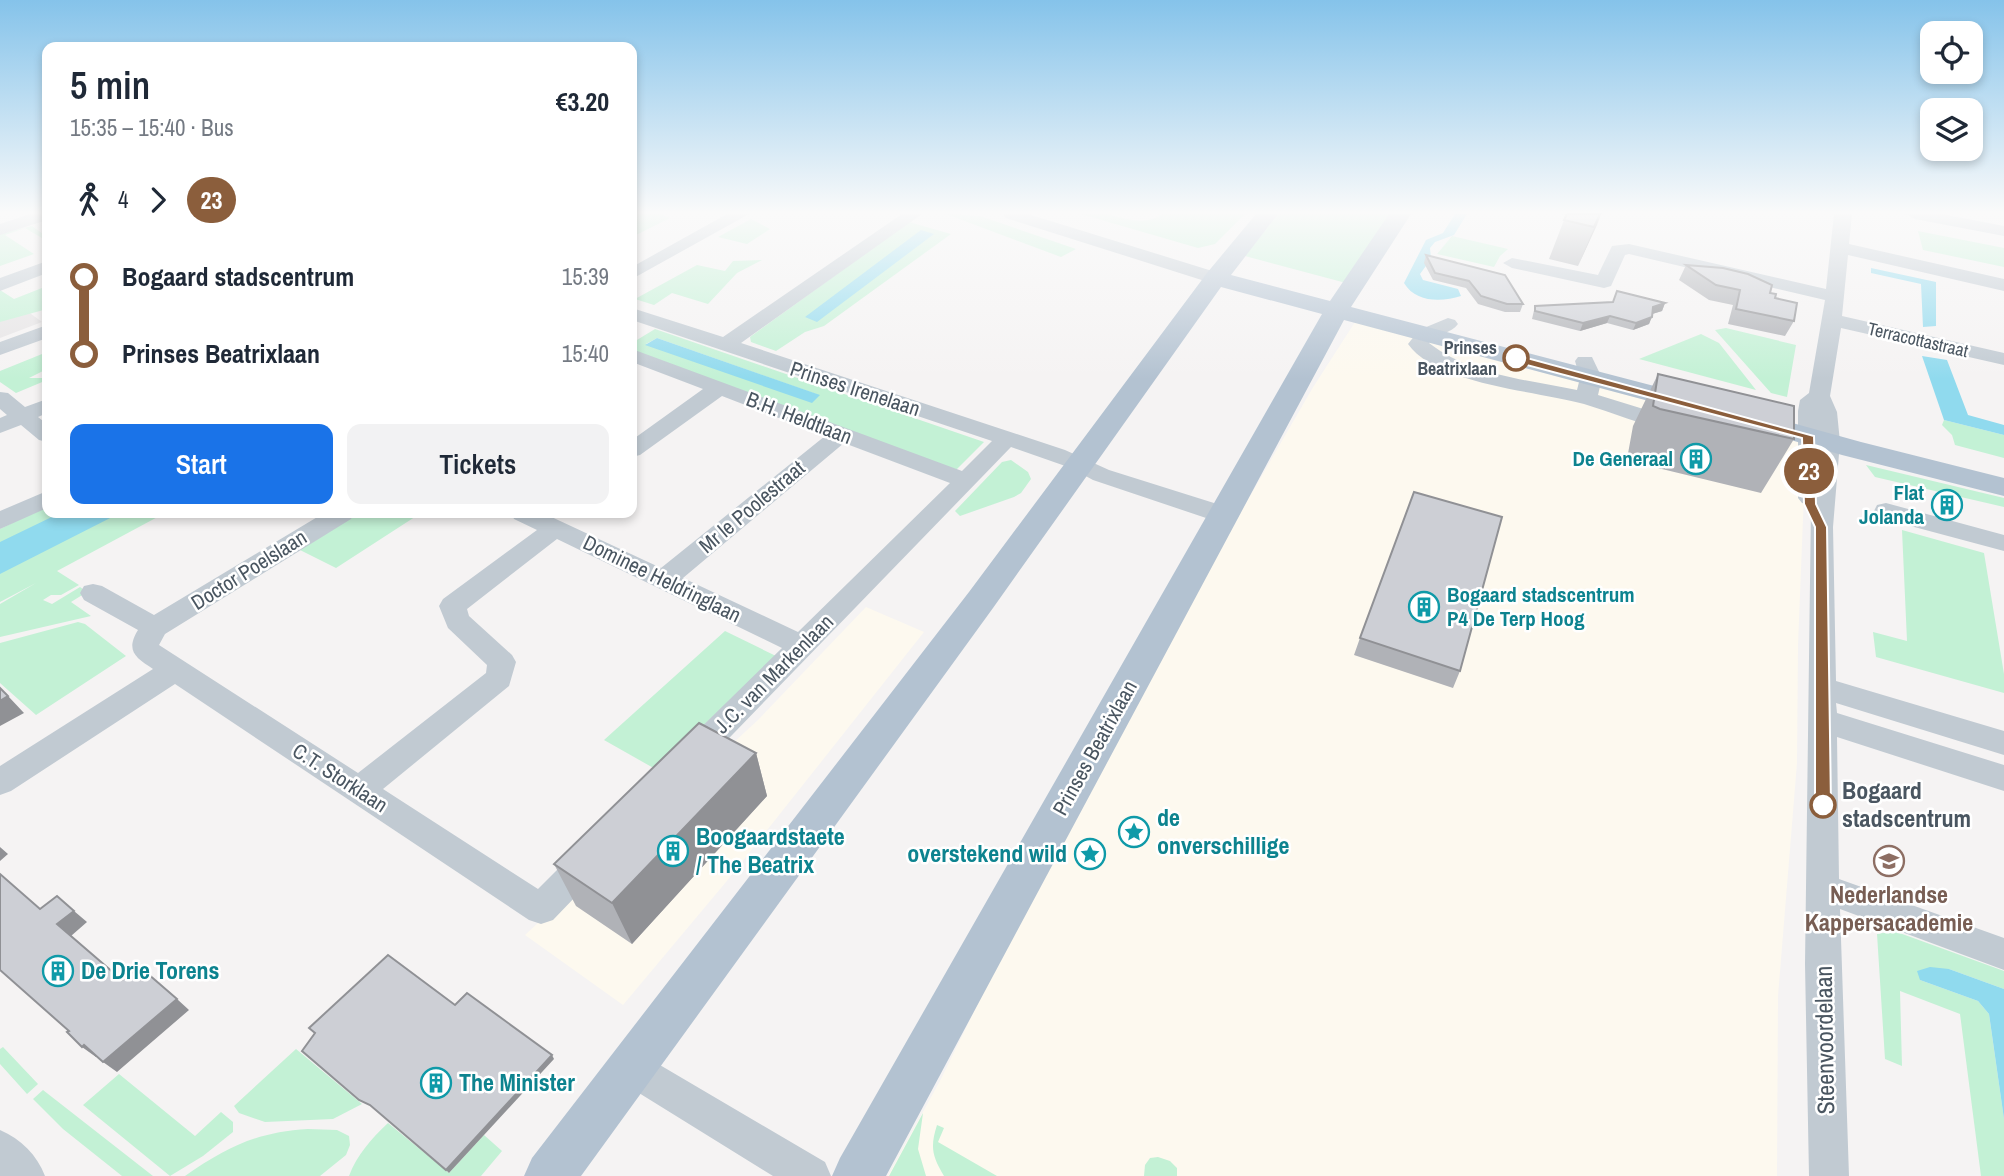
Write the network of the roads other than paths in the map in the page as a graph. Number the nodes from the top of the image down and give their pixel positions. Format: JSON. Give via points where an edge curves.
{"nodes":[{"id":1,"x":42,"y":269,"type":"edge"},
{"id":2,"x":834,"y":269,"type":"edge"},
{"id":3,"x":1209,"y":269,"type":"edge"},
{"id":4,"x":1211,"y":269,"type":"edge"},
{"id":5,"x":1223,"y":269,"type":"edge"},
{"id":6,"x":1362,"y":269,"type":"edge"},
{"id":7,"x":1540,"y":269,"type":"edge"},
{"id":8,"x":1610,"y":269,"type":"edge"},
{"id":9,"x":1715,"y":269,"type":"edge"},
{"id":10,"x":1836,"y":269,"type":"edge"},
{"id":11,"x":1934,"y":269,"type":"edge"},
{"id":12,"x":1220,"y":272,"type":"junction"},
{"id":13,"x":0,"y":285,"type":"edge"},
{"id":14,"x":2004,"y":285,"type":"edge"},
{"id":15,"x":1833,"y":296,"type":"junction"},
{"id":16,"x":1342,"y":305,"type":"junction"},
{"id":17,"x":641,"y":317,"type":"edge"},
{"id":18,"x":1832,"y":320,"type":"junction"},
{"id":19,"x":1437,"y":329,"type":"junction"},
{"id":20,"x":42,"y":333,"type":"edge"},
{"id":21,"x":725,"y":345,"type":"junction"},
{"id":22,"x":0,"y":349,"type":"edge"},
{"id":23,"x":637,"y":357,"type":"edge"},
{"id":24,"x":1996,"y":357,"type":"edge"},
{"id":25,"x":1587,"y":379,"type":"junction"},
{"id":26,"x":719,"y":388,"type":"junction"},
{"id":27,"x":0,"y":398,"type":"edge"},
{"id":28,"x":42,"y":407,"type":"edge"},
{"id":29,"x":23,"y":416,"type":"junction"},
{"id":30,"x":0,"y":426,"type":"edge"},
{"id":31,"x":1686,"y":429,"type":"edge"},
{"id":32,"x":42,"y":431,"type":"edge"},
{"id":33,"x":1818,"y":432,"type":"junction"},
{"id":34,"x":841,"y":434,"type":"junction"},
{"id":35,"x":1007,"y":439,"type":"junction"},
{"id":36,"x":637,"y":446,"type":"edge"},
{"id":37,"x":1079,"y":463,"type":"junction"},
{"id":38,"x":2004,"y":473,"type":"edge"},
{"id":39,"x":967,"y":481,"type":"junction"},
{"id":40,"x":2004,"y":487,"type":"edge"},
{"id":41,"x":42,"y":501,"type":"edge"},
{"id":42,"x":1228,"y":508,"type":"junction"},
{"id":43,"x":1886,"y":511,"type":"dead end"},
{"id":44,"x":334,"y":518,"type":"edge"},
{"id":45,"x":539,"y":518,"type":"edge"},
{"id":46,"x":0,"y":521,"type":"edge"},
{"id":47,"x":2004,"y":543,"type":"edge"},
{"id":48,"x":664,"y":580,"type":"junction"},
{"id":49,"x":93,"y":593,"type":"dead end"},
{"id":50,"x":150,"y":635,"type":"junction"},
{"id":51,"x":802,"y":646,"type":"junction"},
{"id":52,"x":176,"y":669,"type":"junction"},
{"id":53,"x":1823,"y":704,"type":"junction"},
{"id":54,"x":2004,"y":743,"type":"edge"},
{"id":55,"x":2004,"y":778,"type":"edge"},
{"id":56,"x":670,"y":779,"type":"edge"},
{"id":57,"x":0,"y":782,"type":"edge"},
{"id":58,"x":359,"y":790,"type":"junction"},
{"id":59,"x":612,"y":836,"type":"edge"},
{"id":60,"x":1823,"y":888,"type":"junction"},
{"id":61,"x":2004,"y":954,"type":"edge"},
{"id":62,"x":631,"y":1067,"type":"junction"},
{"id":63,"x":0,"y":1150,"type":"edge"},
{"id":64,"x":25,"y":1176,"type":"edge"},
{"id":65,"x":551,"y":1176,"type":"edge"},
{"id":66,"x":811,"y":1176,"type":"edge"},
{"id":67,"x":858,"y":1176,"type":"edge"},
{"id":68,"x":1829,"y":1176,"type":"edge"}],
"edges":[{"from":1,"to":13,"type":"street"},
{"from":2,"to":21,"type":"street"},
{"from":3,"to":12,"type":"street"},
{"from":4,"to":12,"type":"street"},
{"from":5,"to":12,"type":"main road"},
{"from":6,"to":16,"type":"main road","name":"Prinses Beatrixlaan"},
{"from":7,"to":8,"type":"street","via":[[1604,282]]},
{"from":9,"to":15,"type":"street"},
{"from":10,"to":15,"type":"street","name":"Steenvoordelaan"},
{"from":11,"to":14,"type":"street"},
{"from":12,"to":16,"type":"main road"},
{"from":12,"to":37,"type":"main road"},
{"from":15,"to":18,"type":"street","name":"Steenvoordelaan"},
{"from":16,"to":19,"type":"main road"},
{"from":16,"to":42,"type":"main road","name":"Prinses Beatrixlaan"},
{"from":17,"to":21,"type":"street","name":"Prinses Irenelaan"},
{"from":18,"to":24,"type":"street","name":"Terracottastraat"},
{"from":18,"to":33,"type":"street","name":"Steenvoordelaan","via":[[1819,396],[1825,407]]},
{"from":19,"to":25,"type":"main road"},
{"from":19,"to":25,"type":"street","via":[[1418,344],[1427,354],[1464,369],[1517,384]]},
{"from":20,"to":22,"type":"street"},
{"from":21,"to":35,"type":"street","name":"Prinses Irenelaan"},
{"from":23,"to":26,"type":"street","name":"B.H. Heldtlaan"},
{"from":25,"to":31,"type":"street"},
{"from":25,"to":33,"type":"main road","via":[[1724,405]]},
{"from":26,"to":34,"type":"street","name":"B.H. Heldtlaan"},
{"from":26,"to":36,"type":"street"},
{"from":27,"to":29,"type":"street"},
{"from":28,"to":29,"type":"street"},
{"from":29,"to":30,"type":"street"},
{"from":29,"to":32,"type":"street"},
{"from":33,"to":38,"type":"main road"},
{"from":33,"to":40,"type":"main road"},
{"from":33,"to":53,"type":"street","name":"Steenvoordelaan"},
{"from":34,"to":39,"type":"street","name":"B.H. Heldtlaan"},
{"from":34,"to":48,"type":"street","name":"Mr le Poolestraat"},
{"from":35,"to":37,"type":"street","name":"Prinses Irenelaan"},
{"from":35,"to":39,"type":"street","name":"J.C. van Markenlaan"},
{"from":37,"to":42,"type":"street","name":"Prinses Irenelaan","via":[[1101,475]]},
{"from":37,"to":62,"type":"main road"},
{"from":39,"to":51,"type":"street","name":"J.C. van Markenlaan"},
{"from":41,"to":46,"type":"street"},
{"from":42,"to":67,"type":"main road","name":"Prinses Beatrixlaan"},
{"from":43,"to":47,"type":"street"},
{"from":44,"to":50,"type":"street","name":"Doctor Poelslaan"},
{"from":45,"to":48,"type":"street","name":"Dominee Heldringlaan"},
{"from":45,"to":58,"type":"street","via":[[452,606],[458,621],[502,662],[499,678]]},
{"from":48,"to":51,"type":"street","name":"Dominee Heldringlaan"},
{"from":49,"to":50,"type":"street"},
{"from":50,"to":52,"type":"street","name":"C.T. Storklaan","via":[[145,650]]},
{"from":51,"to":56,"type":"street","name":"J.C. van Markenlaan"},
{"from":52,"to":57,"type":"street"},
{"from":52,"to":58,"type":"street","name":"C.T. Storklaan"},
{"from":53,"to":54,"type":"street"},
{"from":53,"to":55,"type":"street"},
{"from":53,"to":60,"type":"street","name":"Steenvoordelaan"},
{"from":58,"to":59,"type":"street","name":"C.T. Storklaan","via":[[541,909]]},
{"from":60,"to":61,"type":"street"},
{"from":60,"to":68,"type":"street","name":"Steenvoordelaan"},
{"from":62,"to":65,"type":"main road"},
{"from":62,"to":66,"type":"street"},
{"from":63,"to":64,"type":"street"}]}
